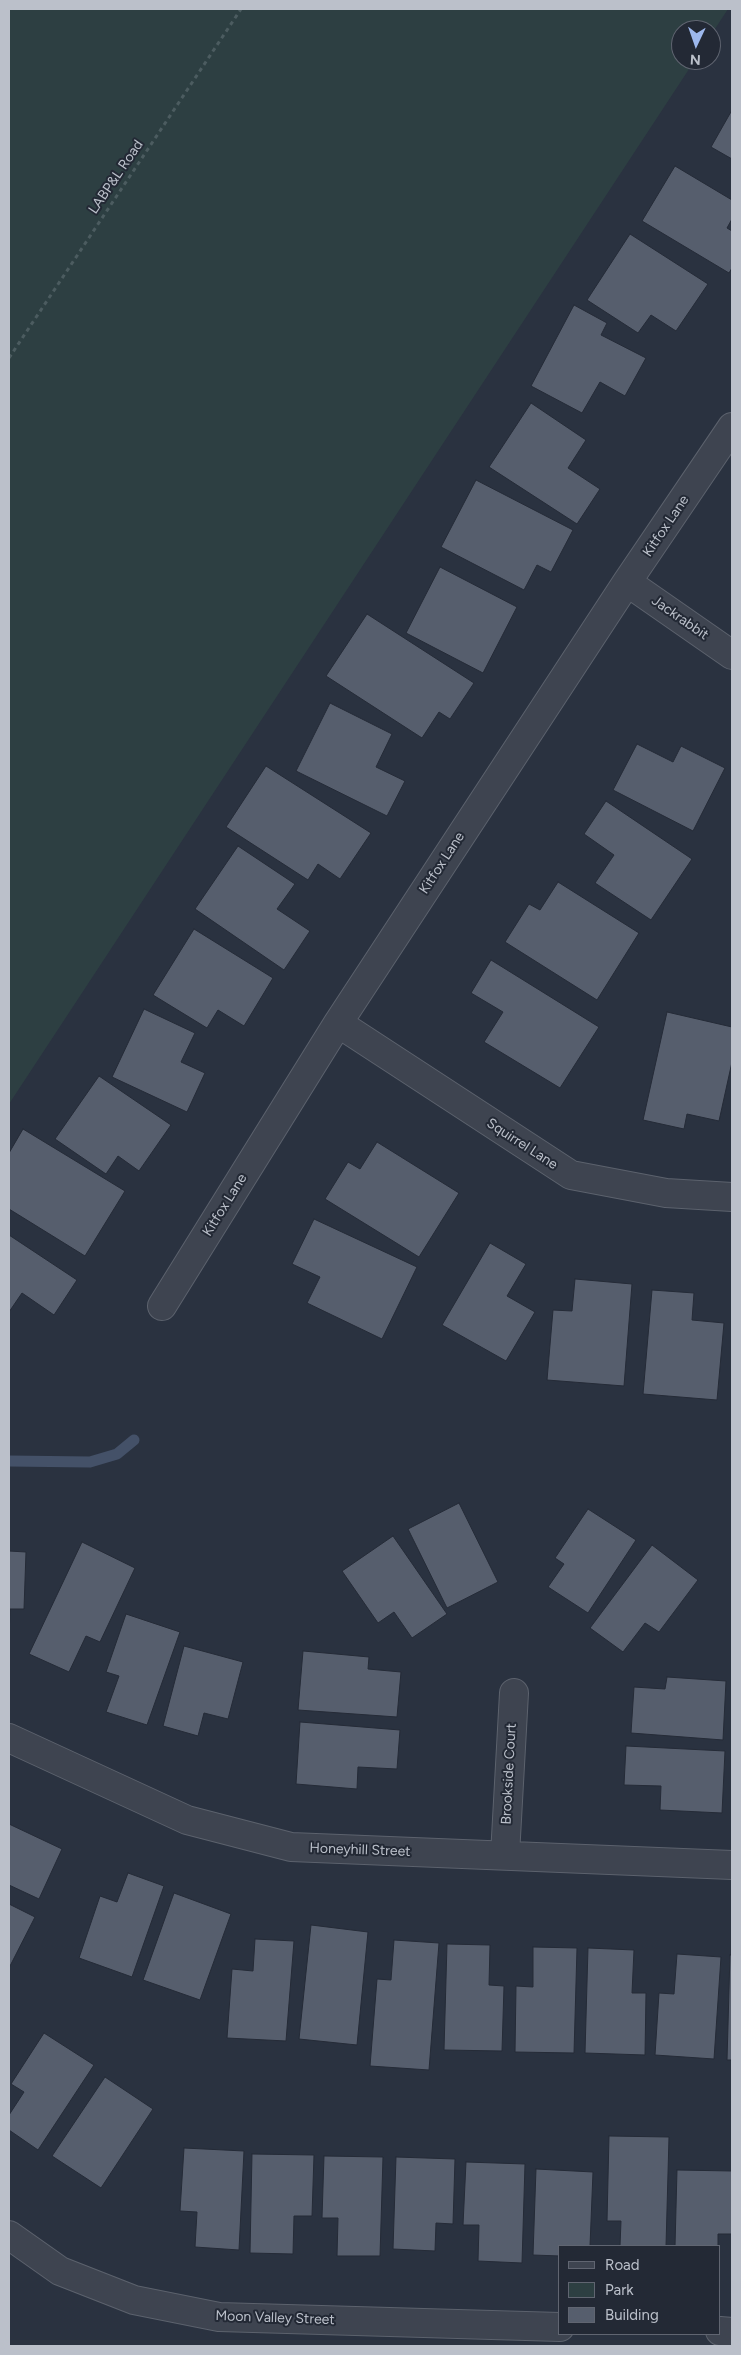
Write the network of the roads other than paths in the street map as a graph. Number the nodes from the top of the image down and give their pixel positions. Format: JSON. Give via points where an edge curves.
{"nodes":[{"id":1,"x":732,"y":427,"type":"edge"},
{"id":2,"x":627,"y":582,"type":"junction"},
{"id":3,"x":732,"y":655,"type":"edge"},
{"id":4,"x":338,"y":1023,"type":"junction"},
{"id":5,"x":732,"y":1197,"type":"edge"},
{"id":6,"x":162,"y":1306,"type":"dead end"},
{"id":7,"x":514,"y":1693,"type":"dead end"},
{"id":8,"x":9,"y":1738,"type":"edge"},
{"id":9,"x":505,"y":1855,"type":"junction"},
{"id":10,"x":732,"y":1865,"type":"edge"},
{"id":11,"x":9,"y":2234,"type":"edge"},
{"id":12,"x":558,"y":2327,"type":"edge"}],
"edges":[{"from":1,"to":2,"type":"street","name":"Kitfox Lane"},
{"from":2,"to":3,"type":"street","name":"Jackrabbit"},
{"from":2,"to":4,"type":"street","name":"Kitfox Lane"},
{"from":4,"to":5,"type":"street","name":"Squirrel Lane","via":[[571,1175],[666,1193]]},
{"from":4,"to":6,"type":"street","name":"Kitfox Lane"},
{"from":7,"to":9,"type":"street","name":"Brookside Court"},
{"from":8,"to":9,"type":"street","name":"Honeyhill Street","via":[[186,1820],[291,1847]]},
{"from":9,"to":10,"type":"street","name":"Honeyhill Street"},
{"from":11,"to":12,"type":"street","name":"Moon Valley Street","via":[[60,2271],[134,2300],[219,2317]]}]}
